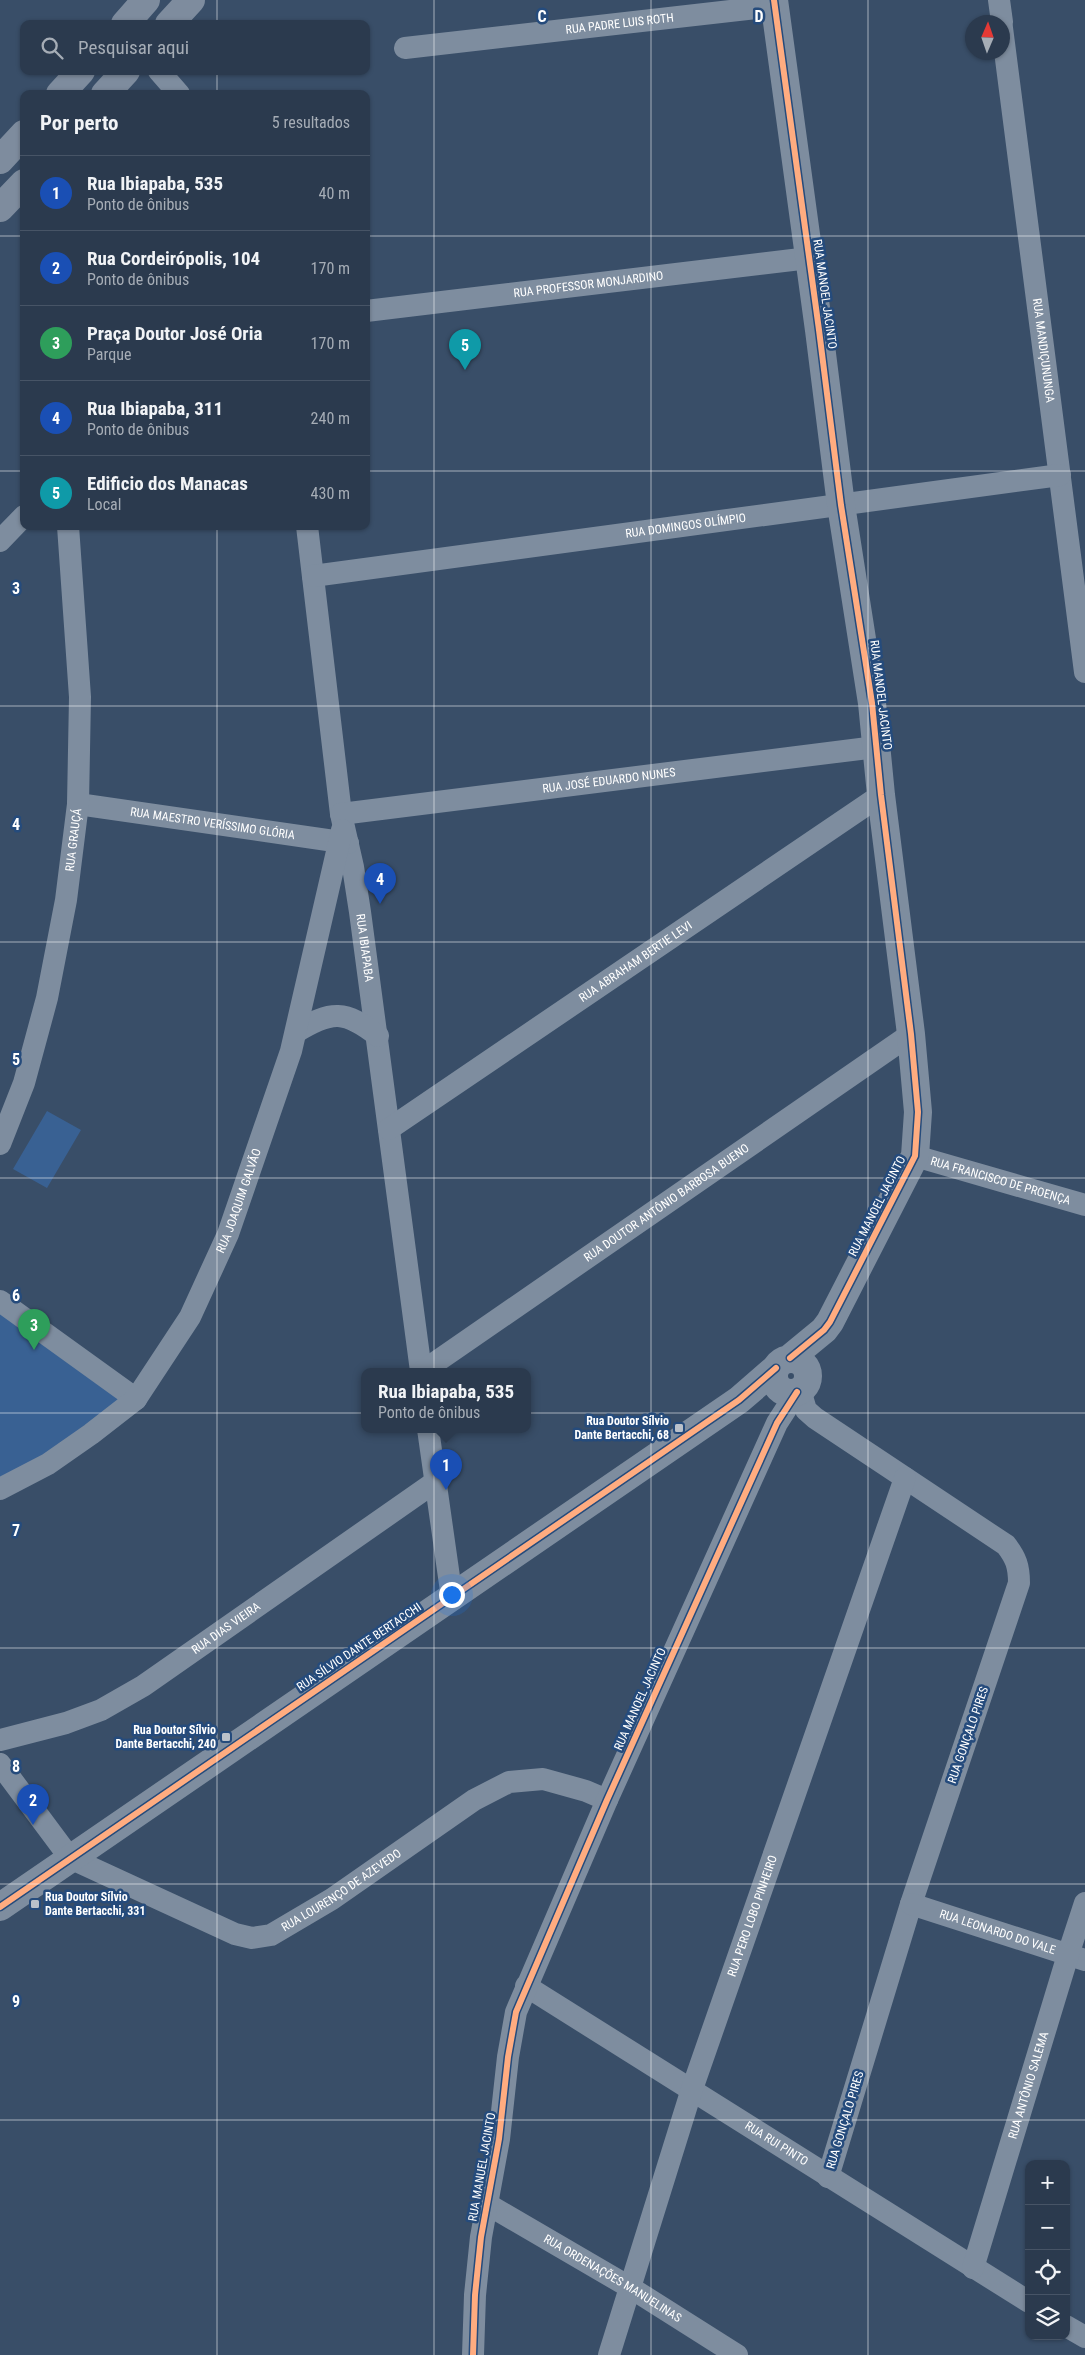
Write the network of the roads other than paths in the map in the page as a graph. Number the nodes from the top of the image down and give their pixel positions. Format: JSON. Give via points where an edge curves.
{"nodes":[{"id":1,"x":146,"y":0,"type":"edge"},
{"id":2,"x":191,"y":0,"type":"edge"},
{"id":3,"x":999,"y":0,"type":"edge"},
{"id":4,"x":774,"y":3,"type":"edge"},
{"id":5,"x":1001,"y":15,"type":"edge"},
{"id":6,"x":128,"y":20,"type":"edge"},
{"id":7,"x":173,"y":20,"type":"edge"},
{"id":8,"x":405,"y":48,"type":"dead end"},
{"id":9,"x":1006,"y":60,"type":"edge"},
{"id":10,"x":77,"y":75,"type":"edge"},
{"id":11,"x":122,"y":75,"type":"edge"},
{"id":12,"x":162,"y":75,"type":"edge"},
{"id":13,"x":64,"y":90,"type":"edge"},
{"id":14,"x":109,"y":90,"type":"edge"},
{"id":15,"x":176,"y":90,"type":"edge"},
{"id":16,"x":20,"y":138,"type":"edge"},
{"id":17,"x":0,"y":160,"type":"edge"},
{"id":18,"x":20,"y":186,"type":"edge"},
{"id":19,"x":0,"y":208,"type":"edge"},
{"id":20,"x":809,"y":258,"type":"junction"},
{"id":21,"x":370,"y":311,"type":"edge"},
{"id":22,"x":1060,"y":475,"type":"junction"},
{"id":23,"x":841,"y":505,"type":"junction"},
{"id":24,"x":20,"y":520,"type":"edge"},
{"id":25,"x":68,"y":530,"type":"edge"},
{"id":26,"x":307,"y":530,"type":"edge"},
{"id":27,"x":0,"y":541,"type":"edge"},
{"id":28,"x":313,"y":576,"type":"junction"},
{"id":29,"x":1085,"y":672,"type":"edge"},
{"id":30,"x":876,"y":747,"type":"junction"},
{"id":31,"x":881,"y":795,"type":"junction"},
{"id":32,"x":78,"y":804,"type":"junction"},
{"id":33,"x":343,"y":832,"type":"junction"},
{"id":34,"x":296,"y":1032,"type":"junction"},
{"id":35,"x":911,"y":1034,"type":"junction"},
{"id":36,"x":378,"y":1036,"type":"junction"},
{"id":37,"x":388,"y":1129,"type":"junction"},
{"id":38,"x":0,"y":1144,"type":"edge"},
{"id":39,"x":915,"y":1156,"type":"junction"},
{"id":40,"x":1085,"y":1205,"type":"edge"},
{"id":41,"x":0,"y":1301,"type":"edge"},
{"id":42,"x":422,"y":1368,"type":"edge"},
{"id":43,"x":426,"y":1368,"type":"edge"},
{"id":44,"x":789,"y":1382,"type":"junction"},
{"id":45,"x":136,"y":1399,"type":"junction"},
{"id":46,"x":429,"y":1433,"type":"edge"},
{"id":47,"x":905,"y":1478,"type":"junction"},
{"id":48,"x":436,"y":1482,"type":"junction"},
{"id":49,"x":0,"y":1489,"type":"edge"},
{"id":50,"x":452,"y":1598,"type":"junction"},
{"id":51,"x":0,"y":1740,"type":"edge"},
{"id":52,"x":0,"y":1764,"type":"edge"},
{"id":53,"x":607,"y":1800,"type":"junction"},
{"id":54,"x":70,"y":1858,"type":"junction"},
{"id":55,"x":1085,"y":1903,"type":"edge"},
{"id":56,"x":911,"y":1904,"type":"junction"},
{"id":57,"x":0,"y":1907,"type":"edge"},
{"id":58,"x":1076,"y":1957,"type":"edge"},
{"id":59,"x":526,"y":1986,"type":"junction"},
{"id":60,"x":691,"y":2092,"type":"junction"},
{"id":61,"x":828,"y":2177,"type":"junction"},
{"id":62,"x":487,"y":2204,"type":"junction"},
{"id":63,"x":973,"y":2268,"type":"junction"},
{"id":64,"x":631,"y":2288,"type":"junction"},
{"id":65,"x":1025,"y":2300,"type":"edge"},
{"id":66,"x":1070,"y":2329,"type":"edge"},
{"id":67,"x":1085,"y":2338,"type":"edge"},
{"id":68,"x":473,"y":2355,"type":"edge"},
{"id":69,"x":609,"y":2355,"type":"edge"},
{"id":70,"x":737,"y":2355,"type":"edge"}],
"edges":[{"from":1,"to":6,"type":"highway"},
{"from":2,"to":7,"type":"highway"},
{"from":3,"to":5,"type":"street"},
{"from":4,"to":8,"type":"street","name":"RUA PADRE LUIS ROTH"},
{"from":4,"to":20,"type":"street","name":"RUA MANOEL JACINTO"},
{"from":9,"to":22,"type":"street","name":"RUA MANDIÇUNUNGA"},
{"from":10,"to":13,"type":"highway"},
{"from":11,"to":14,"type":"highway"},
{"from":12,"to":15,"type":"street"},
{"from":16,"to":17,"type":"highway"},
{"from":18,"to":19,"type":"highway"},
{"from":20,"to":21,"type":"street","name":"RUA PROFESSOR MONJARDINO"},
{"from":20,"to":23,"type":"street","name":"RUA MANOEL JACINTO"},
{"from":22,"to":23,"type":"street","name":"RUA DOMINGOS OLÍMPIO"},
{"from":22,"to":29,"type":"street","name":"RUA MANDIÇUNUNGA"},
{"from":23,"to":28,"type":"street","name":"RUA DOMINGOS OLÍMPIO"},
{"from":23,"to":30,"type":"street","name":"RUA MANOEL JACINTO"},
{"from":24,"to":27,"type":"street"},
{"from":25,"to":32,"type":"street","name":"RUA GRAUÇÁ","via":[[80,697]]},
{"from":26,"to":28,"type":"street","name":"RUA IBIAPABA"},
{"from":28,"to":33,"type":"street","name":"RUA IBIAPABA"},
{"from":30,"to":31,"type":"street","name":"RUA MANOEL JACINTO"},
{"from":30,"to":33,"type":"street","name":"RUA JOSÉ EDUARDO NUNES"},
{"from":31,"to":35,"type":"street","name":"RUA MANOEL JACINTO"},
{"from":31,"to":37,"type":"street","name":"RUA ABRAHAM BERTIE LEVI"},
{"from":32,"to":33,"type":"street","name":"RUA MAESTRO VERÍSSIMO GLÓRIA"},
{"from":32,"to":38,"type":"street","name":"RUA GRAUÇÁ","via":[[66,900],[47,998],[24,1083]]},
{"from":33,"to":34,"type":"street","name":"RUA JOAQUIM GALVÃO"},
{"from":33,"to":36,"type":"street","name":"RUA IBIAPABA"},
{"from":34,"to":36,"type":"street","via":[[316,1020],[339,1015],[357,1020]]},
{"from":34,"to":45,"type":"street","name":"RUA JOAQUIM GALVÃO","via":[[228,1234],[190,1317]]},
{"from":35,"to":39,"type":"street","name":"RUA MANOEL JACINTO","via":[[918,1112]]},
{"from":35,"to":43,"type":"street","name":"RUA DOUTOR ANTÔNIO BARBOSA BUENO"},
{"from":36,"to":37,"type":"street","name":"RUA IBIAPABA"},
{"from":37,"to":42,"type":"street","name":"RUA IBIAPABA"},
{"from":39,"to":40,"type":"street","name":"RUA FRANCISCO DE PROENÇA"},
{"from":39,"to":44,"type":"street","name":"RUA MANOEL JACINTO","via":[[830,1322]]},
{"from":41,"to":45,"type":"street"},
{"from":44,"to":47,"type":"street","name":"RUA GONÇALO PIRES","via":[[814,1418]]},
{"from":44,"to":50,"type":"street","name":"RUA SÍLVIO DANTE BERTACCHI","via":[[739,1400]]},
{"from":44,"to":53,"type":"street","name":"RUA MANOEL JACINTO","via":[[777,1423]]},
{"from":45,"to":49,"type":"street","name":"RUA JOAQUIM GALVÃO","via":[[48,1464]]},
{"from":46,"to":48,"type":"street"},
{"from":47,"to":56,"type":"street","name":"RUA GONÇALO PIRES","via":[[1006,1545],[1019,1568],[1019,1583]]},
{"from":47,"to":60,"type":"street","name":"RUA PERO LOBO PINHEIRO"},
{"from":48,"to":50,"type":"street"},
{"from":48,"to":51,"type":"street","name":"RUA DIAS VIEIRA","via":[[143,1686],[101,1710]]},
{"from":50,"to":54,"type":"street","name":"RUA SÍLVIO DANTE BERTACCHI"},
{"from":52,"to":54,"type":"street"},
{"from":53,"to":54,"type":"street","name":"RUA LOURENÇO DE AZEVEDO","via":[[543,1779],[509,1782],[474,1800],[332,1899],[271,1935],[252,1938],[235,1934]]},
{"from":53,"to":59,"type":"street","name":"RUA MANOEL JACINTO"},
{"from":54,"to":57,"type":"street","name":"RUA SÍLVIO DANTE BERTACCHI"},
{"from":55,"to":58,"type":"street","name":"RUA ANTÔNIO SALEMA"},
{"from":56,"to":58,"type":"street","name":"RUA LEONARDO DO VALE"},
{"from":56,"to":61,"type":"street","name":"RUA GONÇALO PIRES"},
{"from":58,"to":63,"type":"street","name":"RUA ANTÔNIO SALEMA"},
{"from":59,"to":60,"type":"street","name":"RUA RUI PINTO"},
{"from":59,"to":62,"type":"street","name":"RUA MANUEL JACINTO","via":[[516,2012]]},
{"from":60,"to":61,"type":"street","name":"RUA RUI PINTO"},
{"from":60,"to":64,"type":"street","name":"RUA PERO LOBO PINHEIRO"},
{"from":61,"to":63,"type":"street","name":"RUA RUI PINTO"},
{"from":62,"to":64,"type":"street","name":"RUA ORDENAÇÕES MANUELINAS"},
{"from":62,"to":68,"type":"street","name":"RUA MANUEL JACINTO","via":[[475,2295]]},
{"from":63,"to":65,"type":"street","name":"RUA RUI PINTO"},
{"from":64,"to":69,"type":"street","name":"RUA PERO LOBO PINHEIRO"},
{"from":64,"to":70,"type":"street","name":"RUA ORDENAÇÕES MANUELINAS"},
{"from":66,"to":67,"type":"street"}]}
